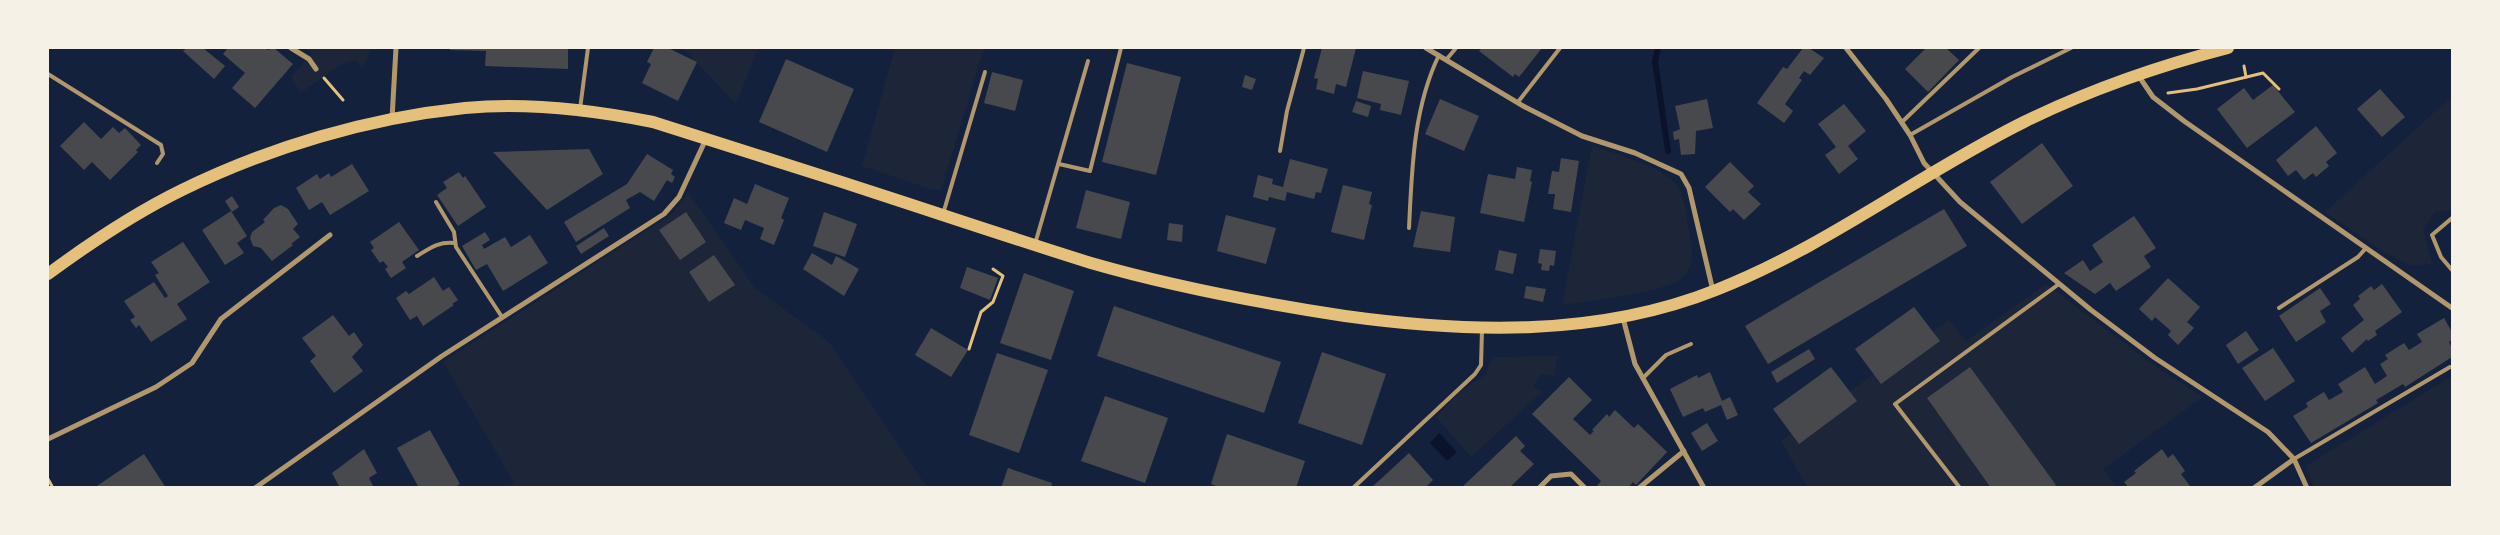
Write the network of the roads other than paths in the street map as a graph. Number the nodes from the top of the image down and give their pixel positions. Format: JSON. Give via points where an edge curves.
{"nodes":[{"id":1,"x":291,"y":48,"type":"edge"},
{"id":2,"x":396,"y":48,"type":"edge"},
{"id":3,"x":588,"y":48,"type":"edge"},
{"id":4,"x":1121,"y":48,"type":"edge"},
{"id":5,"x":1304,"y":48,"type":"edge"},
{"id":6,"x":1426,"y":48,"type":"edge"},
{"id":7,"x":1456,"y":48,"type":"edge"},
{"id":8,"x":1560,"y":48,"type":"edge"},
{"id":9,"x":1846,"y":48,"type":"edge"},
{"id":10,"x":1979,"y":48,"type":"edge"},
{"id":11,"x":2059,"y":48,"type":"edge"},
{"id":12,"x":2071,"y":48,"type":"edge"},
{"id":13,"x":2228,"y":48,"type":"edge"},
{"id":14,"x":2063,"y":52,"type":"junction"},
{"id":15,"x":1439,"y":55,"type":"junction"},
{"id":16,"x":1446,"y":60,"type":"junction"},
{"id":17,"x":1088,"y":61,"type":"dead end"},
{"id":18,"x":316,"y":69,"type":"road end"},
{"id":19,"x":985,"y":72,"type":"dead end"},
{"id":20,"x":48,"y":74,"type":"edge"},
{"id":21,"x":2138,"y":75,"type":"junction"},
{"id":22,"x":1518,"y":102,"type":"junction"},
{"id":23,"x":580,"y":111,"type":"junction"},
{"id":24,"x":392,"y":120,"type":"junction"},
{"id":25,"x":1902,"y":122,"type":"junction"},
{"id":26,"x":1910,"y":135,"type":"junction"},
{"id":27,"x":706,"y":139,"type":"junction"},
{"id":28,"x":1280,"y":152,"type":"dead end"},
{"id":29,"x":157,"y":163,"type":"dead end"},
{"id":30,"x":1059,"y":164,"type":"junction"},
{"id":31,"x":1934,"y":174,"type":"junction"},
{"id":32,"x":436,"y":202,"type":"dead end"},
{"id":33,"x":943,"y":215,"type":"junction"},
{"id":34,"x":2452,"y":218,"type":"edge"},
{"id":35,"x":1409,"y":228,"type":"dead end"},
{"id":36,"x":330,"y":235,"type":"dead end"},
{"id":37,"x":455,"y":243,"type":"junction"},
{"id":38,"x":1035,"y":245,"type":"junction"},
{"id":39,"x":2366,"y":248,"type":"junction"},
{"id":40,"x":417,"y":256,"type":"dead end"},
{"id":41,"x":2452,"y":270,"type":"edge"},
{"id":42,"x":48,"y":274,"type":"edge"},
{"id":43,"x":2059,"y":284,"type":"junction"},
{"id":44,"x":1713,"y":292,"type":"junction"},
{"id":45,"x":2279,"y":308,"type":"dead end"},
{"id":46,"x":2452,"y":308,"type":"edge"},
{"id":47,"x":1622,"y":316,"type":"junction"},
{"id":48,"x":502,"y":317,"type":"junction"},
{"id":49,"x":1482,"y":328,"type":"junction"},
{"id":50,"x":1690,"y":344,"type":"dead end"},
{"id":51,"x":2450,"y":367,"type":"dead end"},
{"id":52,"x":1643,"y":378,"type":"junction"},
{"id":53,"x":48,"y":440,"type":"edge"},
{"id":54,"x":1684,"y":451,"type":"junction"},
{"id":55,"x":2294,"y":459,"type":"junction"},
{"id":56,"x":255,"y":488,"type":"edge"},
{"id":57,"x":1352,"y":488,"type":"edge"},
{"id":58,"x":1539,"y":488,"type":"edge"},
{"id":59,"x":1585,"y":488,"type":"edge"},
{"id":60,"x":1639,"y":488,"type":"edge"},
{"id":61,"x":1704,"y":488,"type":"edge"},
{"id":62,"x":1960,"y":488,"type":"edge"},
{"id":63,"x":2254,"y":488,"type":"edge"},
{"id":64,"x":2307,"y":488,"type":"edge"}],
"edges":[{"from":1,"to":18,"type":"street","via":[[309,59]]},
{"from":2,"to":24,"type":"street"},
{"from":3,"to":23,"type":"lane"},
{"from":4,"to":30,"type":"lane","via":[[1090,171]]},
{"from":5,"to":28,"type":"lane"},
{"from":6,"to":15,"type":"street"},
{"from":7,"to":16,"type":"lane"},
{"from":8,"to":22,"type":"lane"},
{"from":9,"to":25,"type":"street"},
{"from":10,"to":25,"type":"lane"},
{"from":11,"to":14,"type":"lane"},
{"from":12,"to":14,"type":"lane"},
{"from":13,"to":21,"type":"main road"},
{"from":14,"to":26,"type":"lane"},
{"from":15,"to":16,"type":"street"},
{"from":15,"to":35,"type":"lane","via":[[1415,135]]},
{"from":16,"to":22,"type":"street"},
{"from":17,"to":30,"type":"lane"},
{"from":19,"to":33,"type":"lane"},
{"from":20,"to":29,"type":"lane","via":[[161,145],[163,154]]},
{"from":21,"to":31,"type":"main road","via":[[2023,122]]},
{"from":21,"to":39,"type":"street","via":[[2153,97],[2178,116]]},
{"from":22,"to":44,"type":"street","via":[[1582,136],[1635,153],[1680,174],[1689,188]]},
{"from":23,"to":24,"type":"main road","via":[[466,108]]},
{"from":23,"to":27,"type":"main road","via":[[653,122]]},
{"from":24,"to":42,"type":"main road","via":[[347,129],[181,190],[88,245]]},
{"from":25,"to":26,"type":"street"},
{"from":26,"to":31,"type":"street","via":[[1924,163]]},
{"from":27,"to":33,"type":"main road"},
{"from":27,"to":48,"type":"street","via":[[678,196],[664,214]]},
{"from":30,"to":38,"type":"lane"},
{"from":31,"to":43,"type":"street","via":[[1985,225]]},
{"from":31,"to":44,"type":"main road","via":[[1818,242]]},
{"from":32,"to":37,"type":"lane","via":[[454,232]]},
{"from":33,"to":38,"type":"main road"},
{"from":34,"to":41,"type":"lane","via":[[2432,235],[2441,257]]},
{"from":36,"to":53,"type":"street","via":[[221,319],[192,363],[156,387]]},
{"from":37,"to":40,"type":"lane","via":[[434,245]]},
{"from":37,"to":48,"type":"lane"},
{"from":38,"to":49,"type":"main road","via":[[1180,286],[1282,306],[1386,322]]},
{"from":39,"to":45,"type":"lane","via":[[2358,257]]},
{"from":39,"to":46,"type":"street"},
{"from":43,"to":55,"type":"street","via":[[2155,358],[2268,432]]},
{"from":43,"to":62,"type":"lane","via":[[1895,404]]},
{"from":44,"to":47,"type":"main road"},
{"from":47,"to":49,"type":"main road","via":[[1542,327]]},
{"from":47,"to":52,"type":"street","via":[[1635,364]]},
{"from":48,"to":56,"type":"street"},
{"from":49,"to":57,"type":"lane","via":[[1481,365],[1475,374]]},
{"from":50,"to":52,"type":"lane","via":[[1666,355]]},
{"from":51,"to":55,"type":"lane"},
{"from":52,"to":54,"type":"street"},
{"from":54,"to":60,"type":"street"},
{"from":54,"to":61,"type":"street"},
{"from":55,"to":63,"type":"street"},
{"from":55,"to":64,"type":"street"},
{"from":58,"to":59,"type":"street","via":[[1551,476],[1571,474]]}]}
